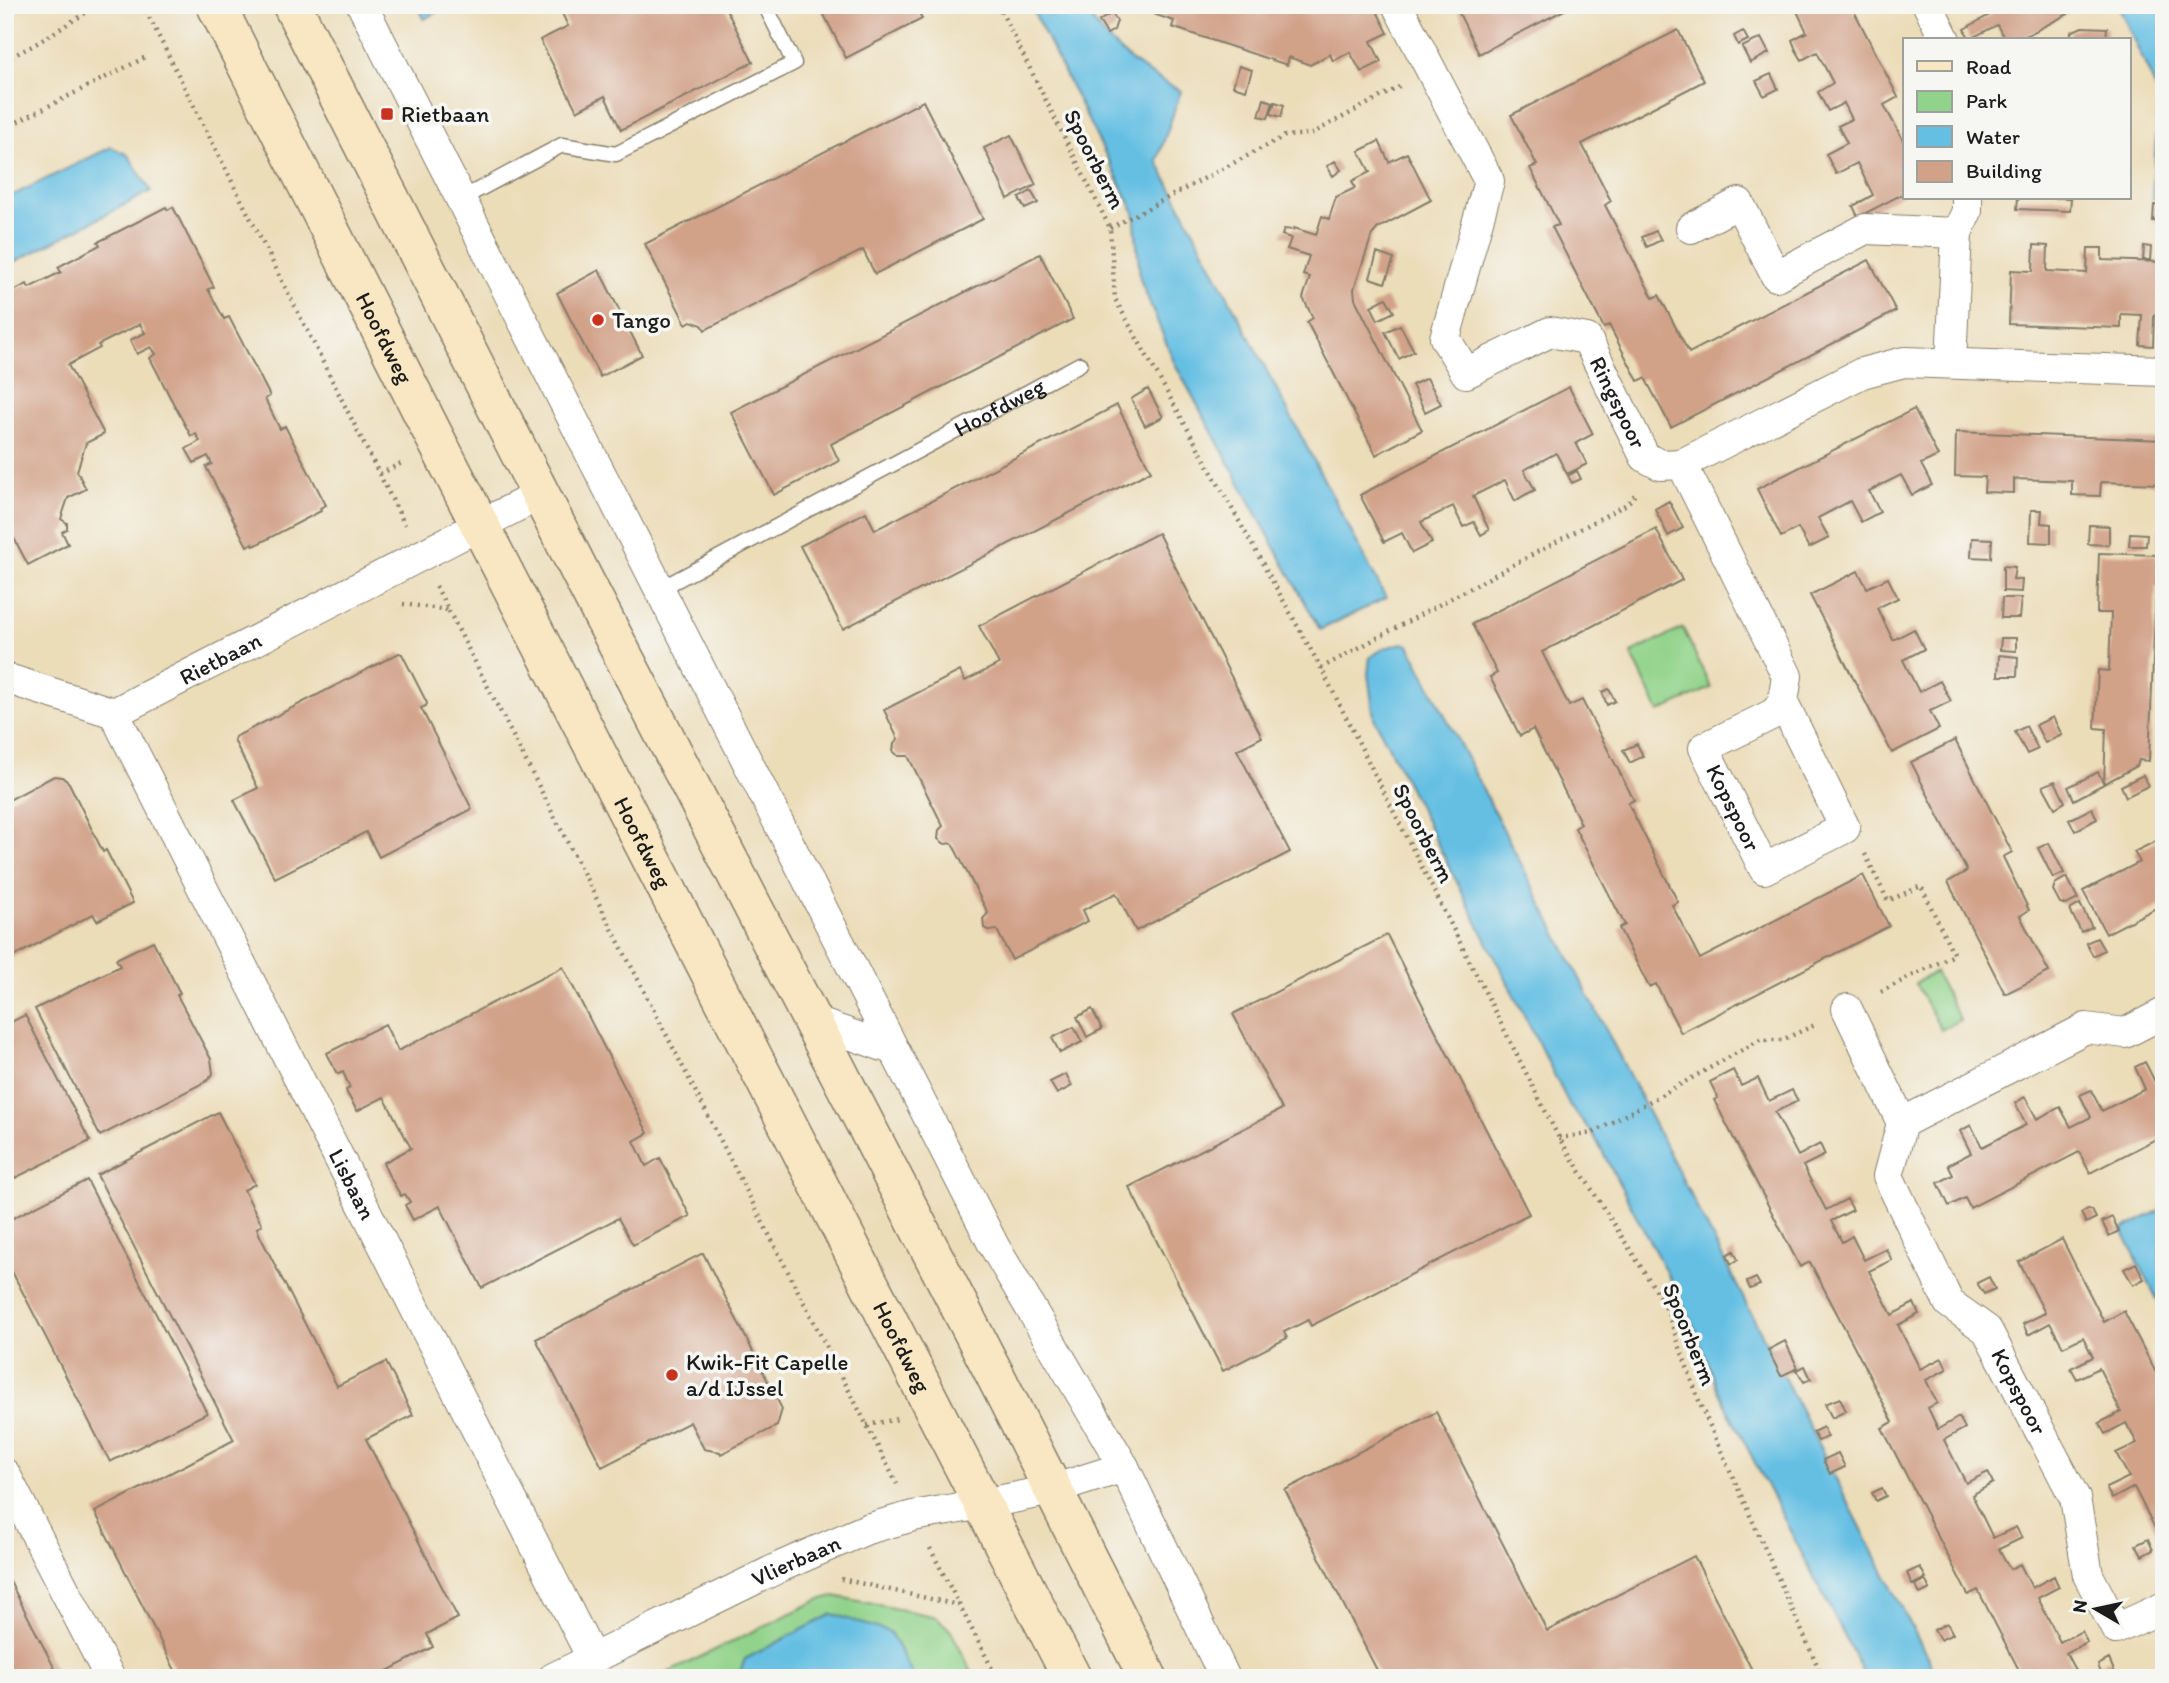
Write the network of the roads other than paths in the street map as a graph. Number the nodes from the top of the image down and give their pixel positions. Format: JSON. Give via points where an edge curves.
{"nodes":[{"id":1,"x":216,"y":5,"type":"edge"},
{"id":2,"x":292,"y":5,"type":"edge"},
{"id":3,"x":362,"y":5,"type":"edge"},
{"id":4,"x":765,"y":5,"type":"edge"},
{"id":5,"x":1397,"y":5,"type":"edge"},
{"id":6,"x":1928,"y":5,"type":"edge"},
{"id":7,"x":1944,"y":38,"type":"edge"},
{"id":8,"x":461,"y":199,"type":"junction"},
{"id":9,"x":1967,"y":200,"type":"edge"},
{"id":10,"x":1691,"y":228,"type":"dead end"},
{"id":11,"x":1957,"y":233,"type":"junction"},
{"id":12,"x":1951,"y":363,"type":"junction"},
{"id":13,"x":1080,"y":364,"type":"dead end"},
{"id":14,"x":2164,"y":371,"type":"edge"},
{"id":15,"x":1671,"y":464,"type":"junction"},
{"id":16,"x":541,"y":494,"type":"junction"},
{"id":17,"x":480,"y":524,"type":"junction"},
{"id":18,"x":660,"y":589,"type":"junction"},
{"id":19,"x":5,"y":678,"type":"edge"},
{"id":20,"x":1783,"y":702,"type":"junction"},
{"id":21,"x":114,"y":713,"type":"junction"},
{"id":22,"x":1847,"y":1009,"type":"road end"},
{"id":23,"x":2164,"y":1013,"type":"edge"},
{"id":24,"x":813,"y":1021,"type":"junction"},
{"id":25,"x":894,"y":1050,"type":"junction"},
{"id":26,"x":1902,"y":1123,"type":"junction"},
{"id":27,"x":1124,"y":1467,"type":"junction"},
{"id":28,"x":7,"y":1481,"type":"edge"},
{"id":29,"x":1052,"y":1490,"type":"junction"},
{"id":30,"x":983,"y":1504,"type":"junction"},
{"id":31,"x":2164,"y":1606,"type":"edge"},
{"id":32,"x":592,"y":1658,"type":"junction"},
{"id":33,"x":110,"y":1678,"type":"edge"},
{"id":34,"x":553,"y":1678,"type":"edge"},
{"id":35,"x":1072,"y":1678,"type":"edge"},
{"id":36,"x":1148,"y":1678,"type":"edge"},
{"id":37,"x":1226,"y":1678,"type":"edge"}],
"edges":[{"from":1,"to":17,"type":"main road","name":"Hoofdweg"},
{"from":2,"to":16,"type":"main road"},
{"from":3,"to":8,"type":"street"},
{"from":4,"to":8,"type":"lane","via":[[794,63],[616,154],[562,145]]},
{"from":5,"to":15,"type":"street","name":"Ringspoor","via":[[1489,181],[1445,338],[1466,373],[1550,332],[1587,339],[1645,457]]},
{"from":6,"to":7,"type":"street"},
{"from":8,"to":18,"type":"street"},
{"from":9,"to":11,"type":"street"},
{"from":10,"to":11,"type":"street","via":[[1740,203],[1776,276],[1865,229]]},
{"from":11,"to":12,"type":"street"},
{"from":12,"to":14,"type":"street"},
{"from":12,"to":15,"type":"street","via":[[1904,362],[1862,373]]},
{"from":13,"to":18,"type":"lane","name":"Hoofdweg"},
{"from":15,"to":20,"type":"street","via":[[1787,676]]},
{"from":16,"to":17,"type":"street","name":"Rietbaan"},
{"from":16,"to":24,"type":"main road"},
{"from":17,"to":21,"type":"street","name":"Rietbaan"},
{"from":17,"to":30,"type":"main road","name":"Hoofdweg"},
{"from":18,"to":25,"type":"street"},
{"from":19,"to":21,"type":"street"},
{"from":20,"to":20,"type":"street","name":"Kopspoor","via":[[1845,828],[1764,869],[1704,748],[1775,713]]},
{"from":21,"to":32,"type":"street","name":"Lisbaan"},
{"from":22,"to":26,"type":"street"},
{"from":23,"to":26,"type":"street","via":[[2125,1034],[2086,1028]]},
{"from":24,"to":25,"type":"street"},
{"from":24,"to":29,"type":"main road"},
{"from":25,"to":27,"type":"street","via":[[994,1246]]},
{"from":26,"to":31,"type":"street","name":"Kopspoor","via":[[1888,1176],[1949,1303],[1987,1330],[2075,1498],[2088,1575],[2116,1629]]},
{"from":27,"to":29,"type":"street","name":"Vlierbaan"},
{"from":27,"to":37,"type":"street"},
{"from":28,"to":33,"type":"street"},
{"from":29,"to":30,"type":"street","name":"Vlierbaan"},
{"from":29,"to":36,"type":"main road"},
{"from":30,"to":32,"type":"street","name":"Vlierbaan","via":[[867,1529]]},
{"from":30,"to":35,"type":"main road","name":"Hoofdweg"},
{"from":32,"to":34,"type":"street","name":"Vlierbaan"}]}
